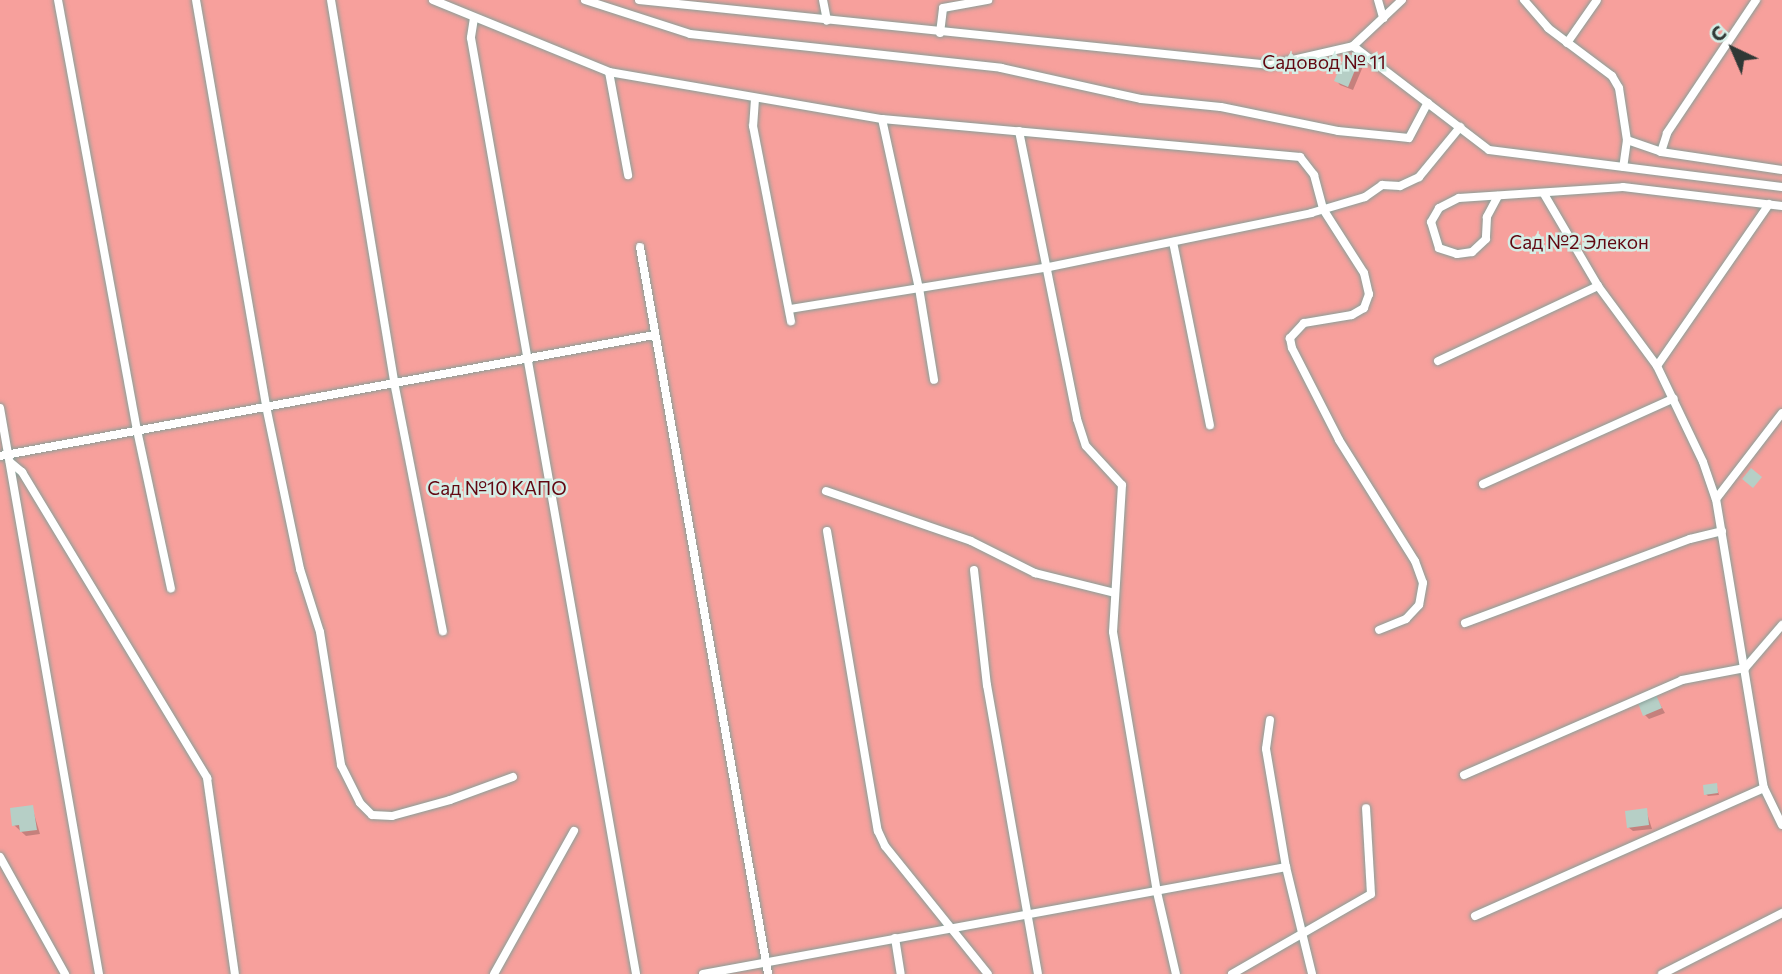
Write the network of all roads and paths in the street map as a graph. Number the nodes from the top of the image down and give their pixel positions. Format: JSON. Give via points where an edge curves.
{"nodes":[{"id":1,"x":58,"y":0,"type":"edge"},
{"id":2,"x":196,"y":0,"type":"edge"},
{"id":3,"x":331,"y":0,"type":"edge"},
{"id":4,"x":433,"y":0,"type":"edge"},
{"id":5,"x":585,"y":0,"type":"edge"},
{"id":6,"x":639,"y":0,"type":"edge"},
{"id":7,"x":823,"y":0,"type":"edge"},
{"id":8,"x":988,"y":0,"type":"edge"},
{"id":9,"x":1378,"y":0,"type":"edge"},
{"id":10,"x":1402,"y":0,"type":"edge"},
{"id":11,"x":1524,"y":0,"type":"edge"},
{"id":12,"x":1597,"y":0,"type":"edge"},
{"id":13,"x":1756,"y":0,"type":"edge"},
{"id":14,"x":691,"y":4,"type":"edge"},
{"id":15,"x":474,"y":18,"type":"junction"},
{"id":16,"x":1383,"y":18,"type":"junction"},
{"id":17,"x":827,"y":22,"type":"junction"},
{"id":18,"x":940,"y":33,"type":"junction"},
{"id":19,"x":1567,"y":43,"type":"junction"},
{"id":20,"x":1353,"y":46,"type":"junction"},
{"id":21,"x":609,"y":72,"type":"junction"},
{"id":22,"x":755,"y":99,"type":"junction"},
{"id":23,"x":1428,"y":103,"type":"junction"},
{"id":24,"x":881,"y":118,"type":"junction"},
{"id":25,"x":1460,"y":127,"type":"junction"},
{"id":26,"x":1019,"y":131,"type":"junction"},
{"id":27,"x":1627,"y":140,"type":"junction"},
{"id":28,"x":1661,"y":152,"type":"junction"},
{"id":29,"x":1623,"y":167,"type":"junction"},
{"id":30,"x":1782,"y":170,"type":"edge"},
{"id":31,"x":628,"y":175,"type":"dead end"},
{"id":32,"x":1782,"y":187,"type":"edge"},
{"id":33,"x":1544,"y":194,"type":"junction"},
{"id":34,"x":1498,"y":196,"type":"junction"},
{"id":35,"x":1769,"y":204,"type":"junction"},
{"id":36,"x":1782,"y":206,"type":"edge"},
{"id":37,"x":1323,"y":209,"type":"junction"},
{"id":38,"x":1173,"y":242,"type":"junction"},
{"id":39,"x":640,"y":247,"type":"dead end"},
{"id":40,"x":1049,"y":267,"type":"junction"},
{"id":41,"x":1598,"y":286,"type":"junction"},
{"id":42,"x":919,"y":288,"type":"junction"},
{"id":43,"x":790,"y":309,"type":"junction"},
{"id":44,"x":791,"y":321,"type":"dead end"},
{"id":45,"x":654,"y":335,"type":"junction"},
{"id":46,"x":528,"y":359,"type":"junction"},
{"id":47,"x":1438,"y":361,"type":"dead end"},
{"id":48,"x":1657,"y":366,"type":"junction"},
{"id":49,"x":934,"y":380,"type":"dead end"},
{"id":50,"x":394,"y":382,"type":"junction"},
{"id":51,"x":1674,"y":398,"type":"junction"},
{"id":52,"x":266,"y":406,"type":"junction"},
{"id":53,"x":0,"y":408,"type":"edge"},
{"id":54,"x":1782,"y":413,"type":"edge"},
{"id":55,"x":1210,"y":425,"type":"dead end"},
{"id":56,"x":137,"y":430,"type":"junction"},
{"id":57,"x":6,"y":457,"type":"edge"},
{"id":58,"x":1483,"y":484,"type":"dead end"},
{"id":59,"x":827,"y":491,"type":"dead end"},
{"id":60,"x":1716,"y":499,"type":"junction"},
{"id":61,"x":827,"y":531,"type":"dead end"},
{"id":62,"x":1722,"y":531,"type":"junction"},
{"id":63,"x":974,"y":570,"type":"dead end"},
{"id":64,"x":171,"y":587,"type":"dead end"},
{"id":65,"x":1115,"y":593,"type":"junction"},
{"id":66,"x":1465,"y":623,"type":"dead end"},
{"id":67,"x":1782,"y":625,"type":"edge"},
{"id":68,"x":1379,"y":630,"type":"dead end"},
{"id":69,"x":443,"y":631,"type":"dead end"},
{"id":70,"x":1745,"y":668,"type":"junction"},
{"id":71,"x":1270,"y":720,"type":"dead end"},
{"id":72,"x":1464,"y":775,"type":"dead end"},
{"id":73,"x":513,"y":777,"type":"dead end"},
{"id":74,"x":1764,"y":788,"type":"junction"},
{"id":75,"x":1366,"y":808,"type":"dead end"},
{"id":76,"x":1782,"y":825,"type":"edge"},
{"id":77,"x":574,"y":831,"type":"dead end"},
{"id":78,"x":0,"y":857,"type":"edge"},
{"id":79,"x":1286,"y":867,"type":"junction"},
{"id":80,"x":1157,"y":892,"type":"junction"},
{"id":81,"x":1782,"y":913,"type":"edge"},
{"id":82,"x":1029,"y":915,"type":"junction"},
{"id":83,"x":1475,"y":916,"type":"dead end"},
{"id":84,"x":951,"y":927,"type":"junction"},
{"id":85,"x":1302,"y":936,"type":"junction"},
{"id":86,"x":895,"y":938,"type":"junction"},
{"id":87,"x":767,"y":964,"type":"junction"},
{"id":88,"x":65,"y":974,"type":"edge"},
{"id":89,"x":99,"y":974,"type":"edge"},
{"id":90,"x":235,"y":974,"type":"edge"},
{"id":91,"x":494,"y":974,"type":"edge"},
{"id":92,"x":636,"y":974,"type":"edge"},
{"id":93,"x":703,"y":974,"type":"edge"},
{"id":94,"x":768,"y":974,"type":"edge"},
{"id":95,"x":901,"y":974,"type":"edge"},
{"id":96,"x":988,"y":974,"type":"edge"},
{"id":97,"x":1038,"y":974,"type":"edge"},
{"id":98,"x":1176,"y":974,"type":"edge"},
{"id":99,"x":1232,"y":974,"type":"edge"},
{"id":100,"x":1312,"y":974,"type":"edge"},
{"id":101,"x":1662,"y":974,"type":"edge"}],
"edges":[{"from":1,"to":56,"type":"lane"},
{"from":2,"to":52,"type":"lane"},
{"from":3,"to":50,"type":"lane"},
{"from":4,"to":15,"type":"lane"},
{"from":5,"to":23,"type":"lane","via":[[690,34],[1001,68],[1141,99],[1221,107],[1338,131],[1409,138]]},
{"from":6,"to":14,"type":"lane"},
{"from":7,"to":17,"type":"lane"},
{"from":8,"to":18,"type":"lane","via":[[943,8]]},
{"from":9,"to":16,"type":"lane"},
{"from":10,"to":16,"type":"lane"},
{"from":11,"to":19,"type":"lane"},
{"from":12,"to":19,"type":"lane"},
{"from":13,"to":28,"type":"lane","via":[[1667,132]]},
{"from":14,"to":17,"type":"lane"},
{"from":15,"to":21,"type":"lane"},
{"from":15,"to":46,"type":"lane","via":[[471,38]]},
{"from":16,"to":20,"type":"lane"},
{"from":17,"to":18,"type":"lane"},
{"from":18,"to":20,"type":"lane","via":[[1271,65]]},
{"from":19,"to":27,"type":"lane","via":[[1612,76],[1619,88]]},
{"from":20,"to":23,"type":"lane"},
{"from":21,"to":22,"type":"lane"},
{"from":21,"to":31,"type":"lane"},
{"from":22,"to":24,"type":"lane"},
{"from":22,"to":43,"type":"lane","via":[[753,126]]},
{"from":23,"to":25,"type":"lane"},
{"from":24,"to":26,"type":"lane"},
{"from":24,"to":42,"type":"lane"},
{"from":25,"to":29,"type":"lane","via":[[1489,150]]},
{"from":25,"to":37,"type":"lane","via":[[1419,177],[1399,186],[1382,185],[1364,197]]},
{"from":26,"to":37,"type":"lane","via":[[1300,157],[1314,175]]},
{"from":26,"to":40,"type":"lane"},
{"from":27,"to":28,"type":"lane"},
{"from":27,"to":29,"type":"lane"},
{"from":28,"to":30,"type":"lane"},
{"from":29,"to":32,"type":"lane"},
{"from":33,"to":34,"type":"lane"},
{"from":33,"to":35,"type":"lane","via":[[1575,187],[1623,187]]},
{"from":33,"to":41,"type":"lane"},
{"from":34,"to":34,"type":"lane","via":[[1459,198],[1439,208],[1431,222],[1439,248],[1457,254],[1472,252],[1486,239],[1488,217]]},
{"from":35,"to":36,"type":"lane"},
{"from":35,"to":48,"type":"lane"},
{"from":37,"to":38,"type":"lane"},
{"from":37,"to":68,"type":"lane","via":[[1364,273],[1369,293],[1364,308],[1352,315],[1304,323],[1290,338],[1339,440],[1415,561],[1423,583],[1419,606],[1406,619]]},
{"from":38,"to":40,"type":"lane"},
{"from":38,"to":55,"type":"lane"},
{"from":39,"to":45,"type":"lane"},
{"from":40,"to":42,"type":"lane"},
{"from":40,"to":65,"type":"lane","via":[[1086,446],[1122,485]]},
{"from":41,"to":47,"type":"lane"},
{"from":41,"to":48,"type":"lane"},
{"from":42,"to":43,"type":"lane"},
{"from":42,"to":49,"type":"lane"},
{"from":43,"to":44,"type":"lane"},
{"from":45,"to":46,"type":"lane"},
{"from":45,"to":87,"type":"lane"},
{"from":46,"to":50,"type":"lane"},
{"from":46,"to":92,"type":"lane"},
{"from":48,"to":51,"type":"lane"},
{"from":50,"to":52,"type":"lane"},
{"from":50,"to":69,"type":"lane"},
{"from":51,"to":58,"type":"lane"},
{"from":51,"to":60,"type":"lane"},
{"from":52,"to":56,"type":"lane"},
{"from":52,"to":73,"type":"lane","via":[[300,569],[320,632],[341,765],[360,803],[372,815],[392,816]]},
{"from":53,"to":57,"type":"lane"},
{"from":54,"to":60,"type":"lane"},
{"from":56,"to":57,"type":"lane"},
{"from":56,"to":64,"type":"lane"},
{"from":57,"to":89,"type":"lane"},
{"from":57,"to":90,"type":"lane","via":[[22,472],[206,778]]},
{"from":59,"to":65,"type":"lane","via":[[971,541],[1035,573]]},
{"from":60,"to":62,"type":"lane"},
{"from":61,"to":84,"type":"lane","via":[[878,831],[885,846]]},
{"from":62,"to":66,"type":"lane"},
{"from":62,"to":70,"type":"lane"},
{"from":63,"to":82,"type":"lane","via":[[987,685]]},
{"from":65,"to":80,"type":"lane","via":[[1113,632]]},
{"from":67,"to":70,"type":"lane"},
{"from":70,"to":72,"type":"lane","via":[[1682,680]]},
{"from":70,"to":74,"type":"lane"},
{"from":71,"to":79,"type":"lane","via":[[1266,748]]},
{"from":74,"to":76,"type":"lane"},
{"from":74,"to":83,"type":"lane"},
{"from":75,"to":85,"type":"lane","via":[[1371,894]]},
{"from":77,"to":91,"type":"lane"},
{"from":78,"to":88,"type":"lane"},
{"from":79,"to":80,"type":"lane"},
{"from":79,"to":85,"type":"lane"},
{"from":80,"to":82,"type":"lane"},
{"from":80,"to":98,"type":"lane"},
{"from":81,"to":101,"type":"lane"},
{"from":82,"to":84,"type":"lane"},
{"from":82,"to":97,"type":"lane"},
{"from":84,"to":86,"type":"lane"},
{"from":84,"to":96,"type":"lane"},
{"from":85,"to":99,"type":"lane"},
{"from":85,"to":100,"type":"lane"},
{"from":86,"to":87,"type":"lane"},
{"from":86,"to":95,"type":"lane"},
{"from":87,"to":93,"type":"lane"},
{"from":87,"to":94,"type":"lane"}]}
